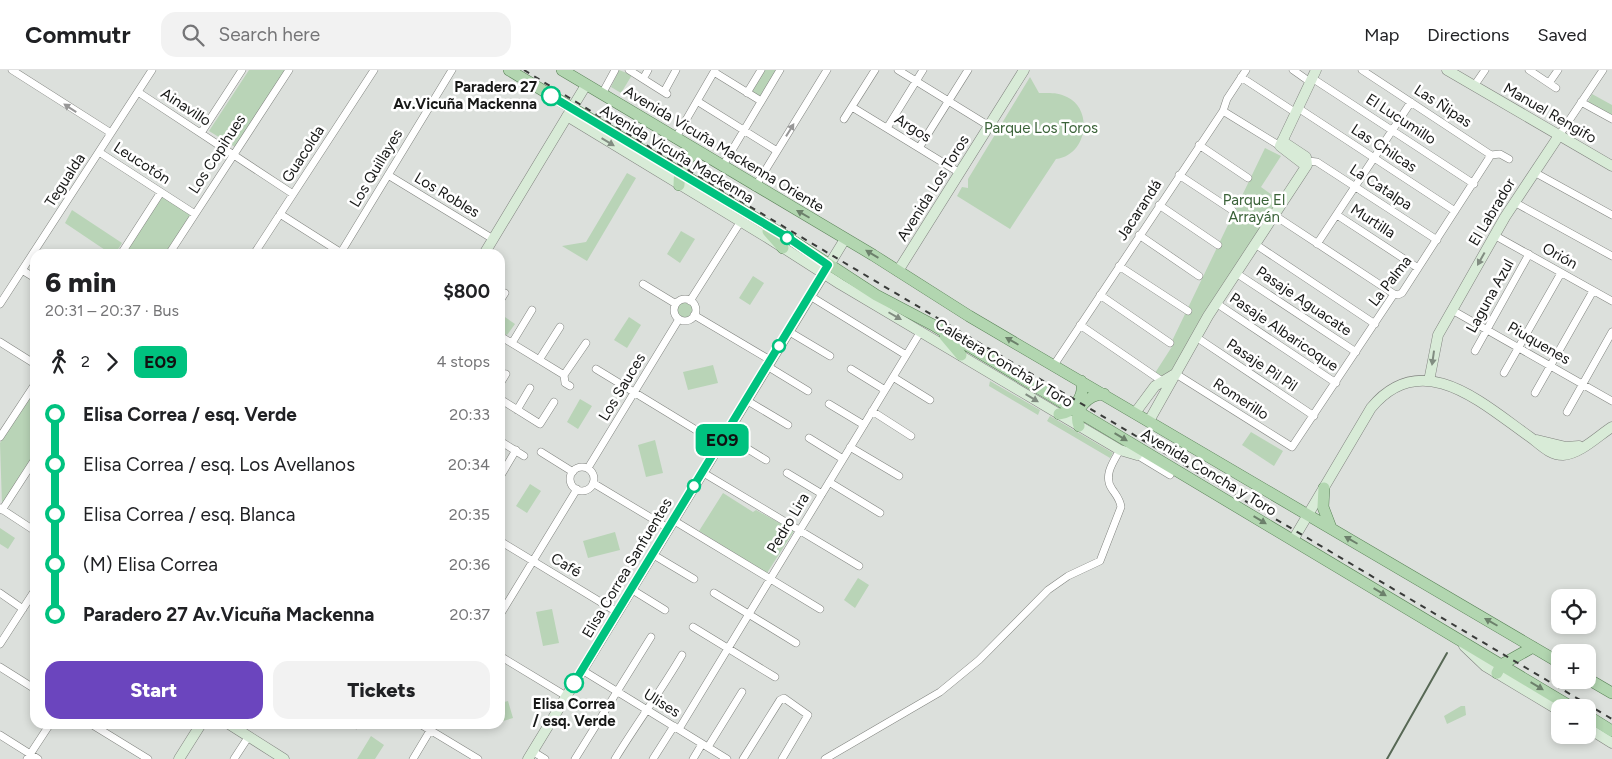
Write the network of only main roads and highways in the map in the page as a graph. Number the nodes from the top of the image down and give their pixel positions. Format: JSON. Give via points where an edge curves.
{"nodes":[{"id":1,"x":509,"y":70,"type":"edge"},
{"id":2,"x":562,"y":70,"type":"edge"},
{"id":3,"x":698,"y":153,"type":"junction"},
{"id":4,"x":679,"y":173,"type":"junction"},
{"id":5,"x":680,"y":185,"type":"road end"},
{"id":6,"x":758,"y":220,"type":"junction"},
{"id":7,"x":845,"y":238,"type":"joint"},
{"id":8,"x":783,"y":248,"type":"road end"},
{"id":9,"x":826,"y":270,"type":"joint"},
{"id":10,"x":935,"y":326,"type":"junction"},
{"id":11,"x":961,"y":355,"type":"road end"},
{"id":12,"x":1081,"y":381,"type":"junction"},
{"id":13,"x":1104,"y":394,"type":"junction"},
{"id":14,"x":1075,"y":410,"type":"junction"},
{"id":15,"x":1059,"y":414,"type":"road end"},
{"id":16,"x":1079,"y":426,"type":"road end"},
{"id":17,"x":1137,"y":455,"type":"road end"},
{"id":18,"x":1155,"y":460,"type":"junction"},
{"id":19,"x":1170,"y":475,"type":"road end"},
{"id":20,"x":1191,"y":479,"type":"junction"},
{"id":21,"x":1324,"y":488,"type":"road end"},
{"id":22,"x":1331,"y":528,"type":"junction"},
{"id":23,"x":1533,"y":646,"type":"junction"},
{"id":24,"x":1551,"y":657,"type":"edge"},
{"id":25,"x":1499,"y":669,"type":"junction"},
{"id":26,"x":1596,"y":684,"type":"edge"},
{"id":27,"x":1612,"y":693,"type":"edge"},
{"id":28,"x":1556,"y":699,"type":"edge"},
{"id":29,"x":1596,"y":721,"type":"edge"},
{"id":30,"x":1596,"y":728,"type":"edge"},
{"id":31,"x":1612,"y":731,"type":"edge"}],
"edges":[{"from":1,"to":4,"type":"main road","name":"Avenida Vicuña Mackenna","via":[[569,112]]},
{"from":2,"to":3,"type":"main road","name":"Avenida Vicuña Mackenna Oriente"},
{"from":3,"to":4,"type":"main road","via":[[687,158]]},
{"from":7,"to":3,"type":"main road","name":"Avenida Vicuña Mackenna Oriente","one_way":true},
{"from":4,"to":5,"type":"main road"},
{"from":4,"to":6,"type":"main road","name":"Avenida Vicuña Mackenna"},
{"from":6,"to":8,"type":"main road"},
{"from":6,"to":9,"type":"main road","name":"Avenida Vicuña Mackenna"},
{"from":12,"to":7,"type":"main road","name":"Avenida Concha y Toro","one_way":true,"via":[[948,304]]},
{"from":9,"to":10,"type":"main road","name":"Avenida Concha y Toro"},
{"from":10,"to":11,"type":"main road"},
{"from":10,"to":14,"type":"main road","name":"Avenida Concha y Toro"},
{"from":12,"to":13,"type":"main road","name":"Avenida Concha y Toro"},
{"from":12,"to":14,"type":"main road","via":[[1082,392]]},
{"from":13,"to":14,"type":"main road","via":[[1088,399]]},
{"from":13,"to":22,"type":"main road","name":"Avenida Concha y Toro"},
{"from":14,"to":15,"type":"main road"},
{"from":14,"to":16,"type":"main road"},
{"from":14,"to":18,"type":"main road","name":"Avenida Concha y Toro","one_way":true},
{"from":17,"to":18,"type":"main road"},
{"from":18,"to":20,"type":"main road","name":"Avenida Concha y Toro"},
{"from":19,"to":20,"type":"main road"},
{"from":20,"to":25,"type":"main road","name":"Avenida Concha y Toro","one_way":true,"via":[[1450,634]]},
{"from":21,"to":22,"type":"main road","via":[[1323,507]]},
{"from":23,"to":22,"type":"main road","name":"Avenida Concha y Toro","one_way":true},
{"from":23,"to":24,"type":"main road","name":"Avenida Concha y Toro"},
{"from":23,"to":25,"type":"main road"},
{"from":25,"to":28,"type":"main road","name":"Avenida Concha y Toro","one_way":true},
{"from":26,"to":27,"type":"main road"},
{"from":29,"to":31,"type":"main road"},
{"from":30,"to":31,"type":"main road"}]}
